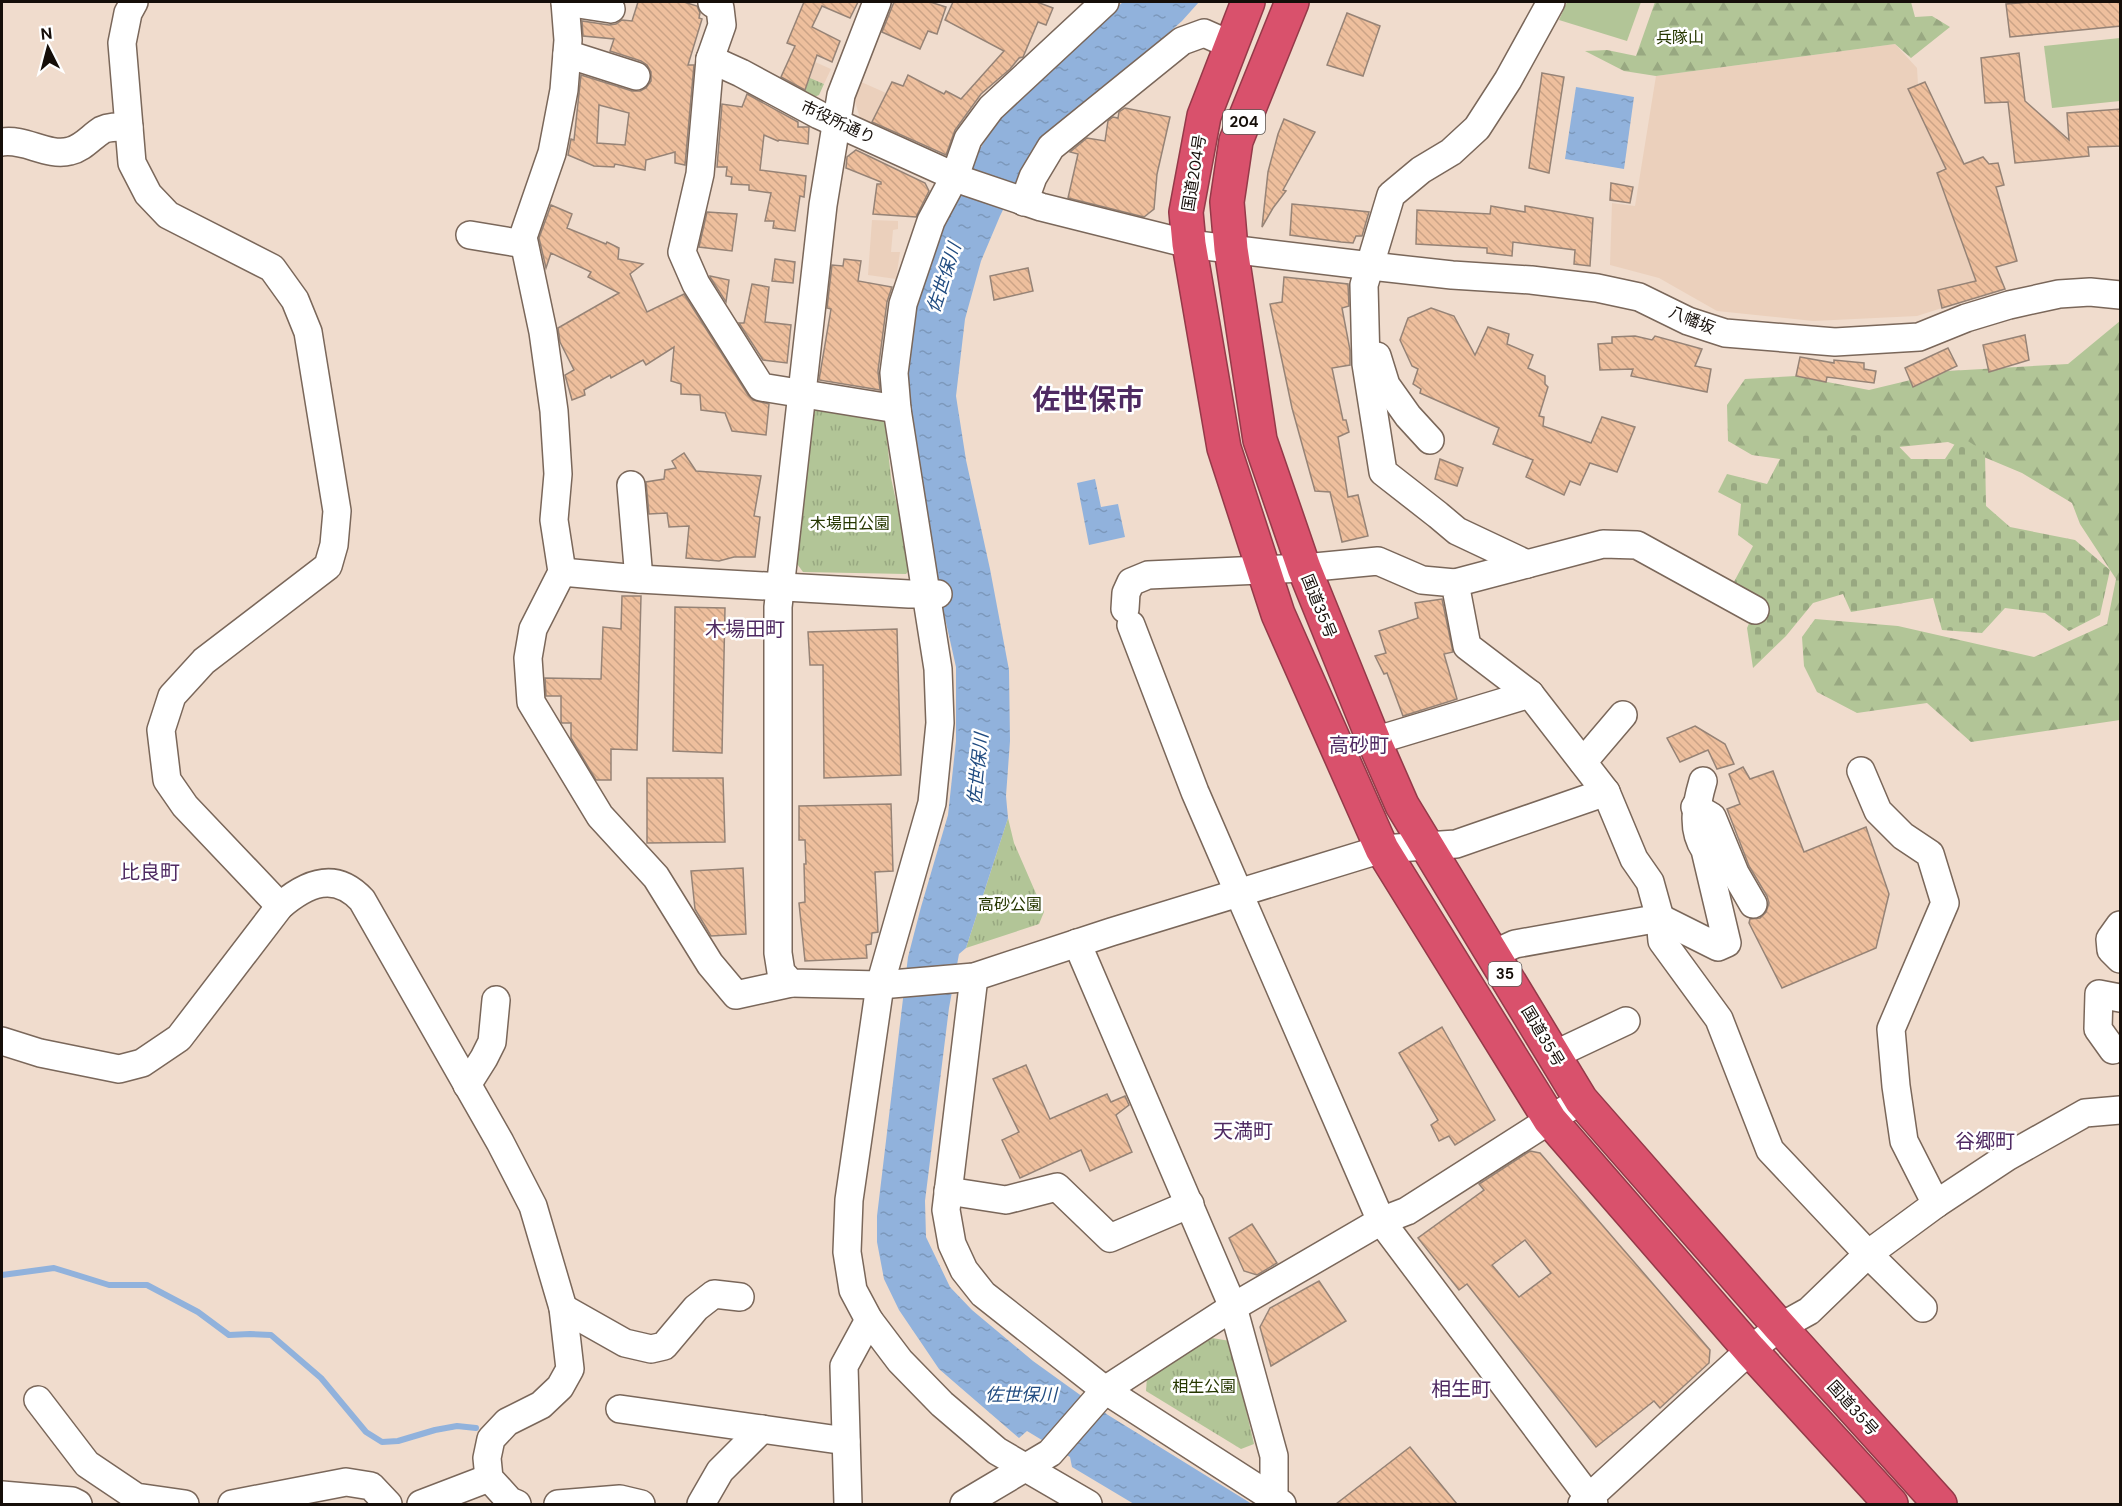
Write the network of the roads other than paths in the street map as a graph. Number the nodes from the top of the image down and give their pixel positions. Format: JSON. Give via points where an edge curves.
{"nodes":[{"id":1,"x":134,"y":2,"type":"edge"},
{"id":2,"x":565,"y":2,"type":"edge"},
{"id":3,"x":877,"y":2,"type":"edge"},
{"id":4,"x":1105,"y":2,"type":"edge"},
{"id":5,"x":1248,"y":2,"type":"edge"},
{"id":6,"x":1292,"y":2,"type":"edge"},
{"id":7,"x":1551,"y":2,"type":"edge"},
{"id":8,"x":712,"y":3,"type":"dead end"},
{"id":9,"x":611,"y":9,"type":"dead end"},
{"id":10,"x":1231,"y":45,"type":"junction"},
{"id":11,"x":567,"y":54,"type":"junction"},
{"id":12,"x":710,"y":59,"type":"junction"},
{"id":13,"x":636,"y":76,"type":"dead end"},
{"id":14,"x":836,"y":122,"type":"junction"},
{"id":15,"x":129,"y":127,"type":"junction"},
{"id":16,"x":2,"y":142,"type":"edge"},
{"id":17,"x":961,"y":179,"type":"junction"},
{"id":18,"x":1017,"y":200,"type":"junction"},
{"id":19,"x":470,"y":235,"type":"dead end"},
{"id":20,"x":524,"y":244,"type":"junction"},
{"id":21,"x":1189,"y":244,"type":"junction"},
{"id":22,"x":1246,"y":250,"type":"junction"},
{"id":23,"x":1371,"y":267,"type":"junction"},
{"id":24,"x":2121,"y":295,"type":"edge"},
{"id":25,"x":1246,"y":344,"type":"joint"},
{"id":26,"x":1208,"y":352,"type":"joint"},
{"id":27,"x":802,"y":394,"type":"junction"},
{"id":28,"x":897,"y":409,"type":"junction"},
{"id":29,"x":1430,"y":440,"type":"dead end"},
{"id":30,"x":631,"y":484,"type":"dead end"},
{"id":31,"x":1527,"y":564,"type":"junction"},
{"id":32,"x":1304,"y":568,"type":"junction"},
{"id":33,"x":1263,"y":571,"type":"junction"},
{"id":34,"x":562,"y":572,"type":"junction"},
{"id":35,"x":639,"y":579,"type":"junction"},
{"id":36,"x":1455,"y":583,"type":"junction"},
{"id":37,"x":780,"y":587,"type":"junction"},
{"id":38,"x":932,"y":594,"type":"junction"},
{"id":39,"x":1755,"y":610,"type":"dead end"},
{"id":40,"x":1530,"y":694,"type":"junction"},
{"id":41,"x":1623,"y":715,"type":"dead end"},
{"id":42,"x":1374,"y":741,"type":"junction"},
{"id":43,"x":1583,"y":762,"type":"junction"},
{"id":44,"x":1861,"y":771,"type":"dead end"},
{"id":45,"x":1703,"y":781,"type":"dead end"},
{"id":46,"x":1606,"y":792,"type":"junction"},
{"id":47,"x":1695,"y":807,"type":"junction"},
{"id":48,"x":1428,"y":847,"type":"junction"},
{"id":49,"x":1382,"y":849,"type":"junction"},
{"id":50,"x":1238,"y":892,"type":"junction"},
{"id":51,"x":1753,"y":904,"type":"dead end"},
{"id":52,"x":279,"y":906,"type":"junction"},
{"id":53,"x":1660,"y":918,"type":"junction"},
{"id":54,"x":2121,"y":925,"type":"edge"},
{"id":55,"x":1077,"y":943,"type":"junction"},
{"id":56,"x":1493,"y":954,"type":"junction"},
{"id":57,"x":2121,"y":959,"type":"edge"},
{"id":58,"x":965,"y":978,"type":"junction"},
{"id":59,"x":791,"y":983,"type":"junction"},
{"id":60,"x":888,"y":984,"type":"junction"},
{"id":61,"x":2121,"y":998,"type":"edge"},
{"id":62,"x":496,"y":1000,"type":"dead end"},
{"id":63,"x":1626,"y":1021,"type":"dead end"},
{"id":64,"x":2095,"y":1038,"type":"dead end"},
{"id":65,"x":2,"y":1041,"type":"edge"},
{"id":66,"x":1554,"y":1054,"type":"junction"},
{"id":67,"x":467,"y":1085,"type":"junction"},
{"id":68,"x":1581,"y":1100,"type":"junction"},
{"id":69,"x":2121,"y":1110,"type":"edge"},
{"id":70,"x":1550,"y":1120,"type":"junction"},
{"id":71,"x":948,"y":1191,"type":"junction"},
{"id":72,"x":1190,"y":1204,"type":"junction"},
{"id":73,"x":1936,"y":1204,"type":"junction"},
{"id":74,"x":1381,"y":1221,"type":"junction"},
{"id":75,"x":1868,"y":1254,"type":"junction"},
{"id":76,"x":740,"y":1298,"type":"dead end"},
{"id":77,"x":1233,"y":1306,"type":"junction"},
{"id":78,"x":563,"y":1308,"type":"junction"},
{"id":79,"x":1923,"y":1308,"type":"dead end"},
{"id":80,"x":869,"y":1320,"type":"junction"},
{"id":81,"x":1780,"y":1327,"type":"junction"},
{"id":82,"x":1750,"y":1350,"type":"junction"},
{"id":83,"x":1100,"y":1395,"type":"junction"},
{"id":84,"x":38,"y":1400,"type":"dead end"},
{"id":85,"x":620,"y":1409,"type":"dead end"},
{"id":86,"x":762,"y":1429,"type":"junction"},
{"id":87,"x":846,"y":1441,"type":"junction"},
{"id":88,"x":1027,"y":1468,"type":"junction"},
{"id":89,"x":489,"y":1478,"type":"junction"},
{"id":90,"x":1052,"y":1494,"type":"edge"},
{"id":91,"x":2,"y":1495,"type":"edge"},
{"id":92,"x":987,"y":1497,"type":"edge"},
{"id":93,"x":1277,"y":1503,"type":"edge"},
{"id":94,"x":1589,"y":1503,"type":"edge"},
{"id":95,"x":78,"y":1504,"type":"edge"},
{"id":96,"x":185,"y":1504,"type":"edge"},
{"id":97,"x":232,"y":1504,"type":"edge"},
{"id":98,"x":388,"y":1504,"type":"edge"},
{"id":99,"x":421,"y":1504,"type":"edge"},
{"id":100,"x":517,"y":1504,"type":"edge"},
{"id":101,"x":558,"y":1504,"type":"edge"},
{"id":102,"x":641,"y":1504,"type":"edge"},
{"id":103,"x":701,"y":1504,"type":"edge"},
{"id":104,"x":848,"y":1504,"type":"edge"},
{"id":105,"x":964,"y":1504,"type":"edge"},
{"id":106,"x":1088,"y":1504,"type":"edge"},
{"id":107,"x":1891,"y":1504,"type":"edge"},
{"id":108,"x":1940,"y":1504,"type":"edge"}],
"edges":[{"from":1,"to":15,"type":"street","via":[[122,43]]},
{"from":2,"to":9,"type":"street"},
{"from":2,"to":11,"type":"street"},
{"from":3,"to":14,"type":"street","via":[[841,95]]},
{"from":4,"to":17,"type":"street","via":[[991,108],[968,139]]},
{"from":5,"to":10,"type":"highway","name":"国道204号","number":"204"},
{"from":6,"to":22,"type":"highway","number":"204","via":[[1236,141],[1227,202]]},
{"from":7,"to":23,"type":"street","via":[[1477,128],[1391,195]]},
{"from":8,"to":12,"type":"street","via":[[720,9],[722,25]]},
{"from":10,"to":18,"type":"street","via":[[1204,33],[1182,41],[1051,147]]},
{"from":10,"to":21,"type":"highway","name":"国道204号","number":"204","via":[[1204,116],[1186,212]]},
{"from":11,"to":13,"type":"street"},
{"from":11,"to":20,"type":"street","via":[[552,153],[523,237]]},
{"from":12,"to":14,"type":"street","name":"市役所通り"},
{"from":12,"to":27,"type":"street","via":[[700,174],[682,252],[696,284],[761,387]]},
{"from":14,"to":17,"type":"street","name":"市役所通り"},
{"from":14,"to":27,"type":"street"},
{"from":15,"to":16,"type":"street","via":[[102,130],[72,151],[56,153],[28,144]]},
{"from":15,"to":52,"type":"street","via":[[132,163],[148,194],[168,215],[273,268],[295,300],[308,332],[337,511],[328,566],[204,661],[172,696],[161,730],[167,780],[184,806]]},
{"from":17,"to":18,"type":"street","name":"市役所通り"},
{"from":17,"to":28,"type":"street","via":[[931,221],[903,304],[894,373]]},
{"from":18,"to":21,"type":"street"},
{"from":19,"to":20,"type":"street"},
{"from":20,"to":34,"type":"street","via":[[543,332],[554,411],[558,474],[554,520]]},
{"from":21,"to":22,"type":"street"},
{"from":21,"to":26,"type":"highway","name":"国道204号","number":"204"},
{"from":22,"to":23,"type":"street","name":"八幡坂"},
{"from":22,"to":25,"type":"highway","number":"204"},
{"from":23,"to":24,"type":"street","name":"八幡坂","via":[[1597,288],[1640,297],[1688,321],[1725,333],[1835,342],[1918,337],[1966,318],[2059,294]]},
{"from":23,"to":29,"type":"street","via":[[1379,284],[1376,354],[1386,385]]},
{"from":23,"to":31,"type":"street","via":[[1364,285],[1366,364],[1383,472],[1456,531]]},
{"from":25,"to":32,"type":"highway","name":"国道35号","number":"35","via":[[1260,440]]},
{"from":26,"to":33,"type":"highway","number":"35","via":[[1224,448]]},
{"from":27,"to":28,"type":"street"},
{"from":27,"to":37,"type":"street"},
{"from":28,"to":38,"type":"street"},
{"from":30,"to":35,"type":"street"},
{"from":31,"to":36,"type":"street"},
{"from":31,"to":39,"type":"street","via":[[1603,544],[1637,545]]},
{"from":32,"to":33,"type":"street"},
{"from":32,"to":36,"type":"street","via":[[1378,561],[1422,580]]},
{"from":32,"to":42,"type":"highway","name":"国道35号","number":"35"},
{"from":33,"to":49,"type":"highway","number":"35","via":[[1278,614]]},
{"from":33,"to":50,"type":"street","via":[[1148,575],[1131,582],[1126,593],[1128,617]]},
{"from":34,"to":35,"type":"street"},
{"from":34,"to":59,"type":"street","via":[[533,629],[528,658],[531,702],[600,816],[656,877],[736,996]]},
{"from":35,"to":37,"type":"street"},
{"from":36,"to":40,"type":"street","via":[[1467,646]]},
{"from":37,"to":38,"type":"street"},
{"from":37,"to":59,"type":"street","via":[[778,953],[781,972]]},
{"from":38,"to":60,"type":"street","via":[[940,723],[932,803]]},
{"from":40,"to":42,"type":"street"},
{"from":40,"to":43,"type":"street"},
{"from":41,"to":43,"type":"street"},
{"from":42,"to":48,"type":"highway","name":"国道35号","number":"35","via":[[1402,805]]},
{"from":43,"to":46,"type":"street"},
{"from":44,"to":73,"type":"street","via":[[1878,811],[1903,836],[1930,854],[1945,903],[1891,1029],[1904,1141]]},
{"from":45,"to":47,"type":"street"},
{"from":46,"to":48,"type":"street","via":[[1456,844]]},
{"from":46,"to":53,"type":"street","via":[[1634,859],[1650,882]]},
{"from":47,"to":51,"type":"street","via":[[1712,817],[1735,873]]},
{"from":47,"to":53,"type":"street","via":[[1699,840],[1705,850],[1727,943],[1718,947]]},
{"from":48,"to":49,"type":"street"},
{"from":48,"to":56,"type":"highway","name":"国道35号","number":"35"},
{"from":49,"to":50,"type":"street"},
{"from":49,"to":70,"type":"highway","number":"35"},
{"from":50,"to":55,"type":"street"},
{"from":50,"to":74,"type":"street"},
{"from":52,"to":65,"type":"street","via":[[179,1038],[142,1063],[119,1069]]},
{"from":52,"to":67,"type":"street","via":[[316,884],[337,883],[352,889],[362,900]]},
{"from":53,"to":56,"type":"street","via":[[1515,944]]},
{"from":53,"to":75,"type":"street","via":[[1662,942],[1719,1019],[1770,1150]]},
{"from":54,"to":57,"type":"street","via":[[2110,939],[2111,950]]},
{"from":55,"to":58,"type":"street"},
{"from":55,"to":72,"type":"street"},
{"from":56,"to":66,"type":"highway","name":"国道35号","number":"35"},
{"from":58,"to":60,"type":"street"},
{"from":58,"to":71,"type":"street"},
{"from":59,"to":60,"type":"street"},
{"from":60,"to":80,"type":"street","via":[[849,1200],[847,1252],[853,1290]]},
{"from":61,"to":64,"type":"street","via":[[2099,994]]},
{"from":62,"to":67,"type":"street","via":[[492,1042]]},
{"from":63,"to":66,"type":"street"},
{"from":66,"to":68,"type":"highway","name":"国道35号","number":"35"},
{"from":67,"to":78,"type":"street","via":[[533,1206]]},
{"from":68,"to":70,"type":"street"},
{"from":68,"to":81,"type":"highway","name":"国道35号","number":"35"},
{"from":69,"to":73,"type":"street","via":[[2085,1113],[2016,1151]]},
{"from":70,"to":74,"type":"street","via":[[1407,1211]]},
{"from":70,"to":82,"type":"highway","number":"35"},
{"from":71,"to":72,"type":"street","via":[[1006,1200],[1058,1187],[1110,1238]]},
{"from":71,"to":83,"type":"street","via":[[946,1210],[952,1244],[964,1270],[983,1294]]},
{"from":72,"to":77,"type":"street"},
{"from":73,"to":75,"type":"street"},
{"from":74,"to":77,"type":"street"},
{"from":74,"to":94,"type":"street"},
{"from":75,"to":79,"type":"street"},
{"from":75,"to":81,"type":"street","via":[[1809,1311]]},
{"from":76,"to":78,"type":"street","via":[[714,1294],[696,1308],[664,1346],[651,1349],[625,1343]]},
{"from":77,"to":83,"type":"street"},
{"from":77,"to":93,"type":"street","via":[[1274,1456]]},
{"from":78,"to":89,"type":"street","via":[[570,1369],[560,1388],[541,1405],[507,1422],[491,1439],[487,1458]]},
{"from":80,"to":87,"type":"street","via":[[844,1366]]},
{"from":80,"to":88,"type":"street","via":[[900,1361],[942,1404],[997,1450]]},
{"from":81,"to":82,"type":"street"},
{"from":81,"to":108,"type":"highway","name":"国道35号","number":"35"},
{"from":82,"to":94,"type":"street"},
{"from":82,"to":107,"type":"highway","number":"35"},
{"from":83,"to":88,"type":"street","via":[[1050,1453]]},
{"from":83,"to":93,"type":"street"},
{"from":84,"to":96,"type":"street","via":[[87,1464],[136,1497]]},
{"from":85,"to":86,"type":"street"},
{"from":86,"to":87,"type":"street"},
{"from":86,"to":103,"type":"street","via":[[720,1472]]},
{"from":87,"to":104,"type":"street"},
{"from":88,"to":90,"type":"street"},
{"from":88,"to":92,"type":"street"},
{"from":89,"to":99,"type":"street"},
{"from":89,"to":100,"type":"street"},
{"from":90,"to":106,"type":"street"},
{"from":91,"to":95,"type":"street"},
{"from":92,"to":105,"type":"street"},
{"from":97,"to":98,"type":"street","via":[[346,1482],[371,1486]]},
{"from":101,"to":102,"type":"street","via":[[620,1499]]}]}
